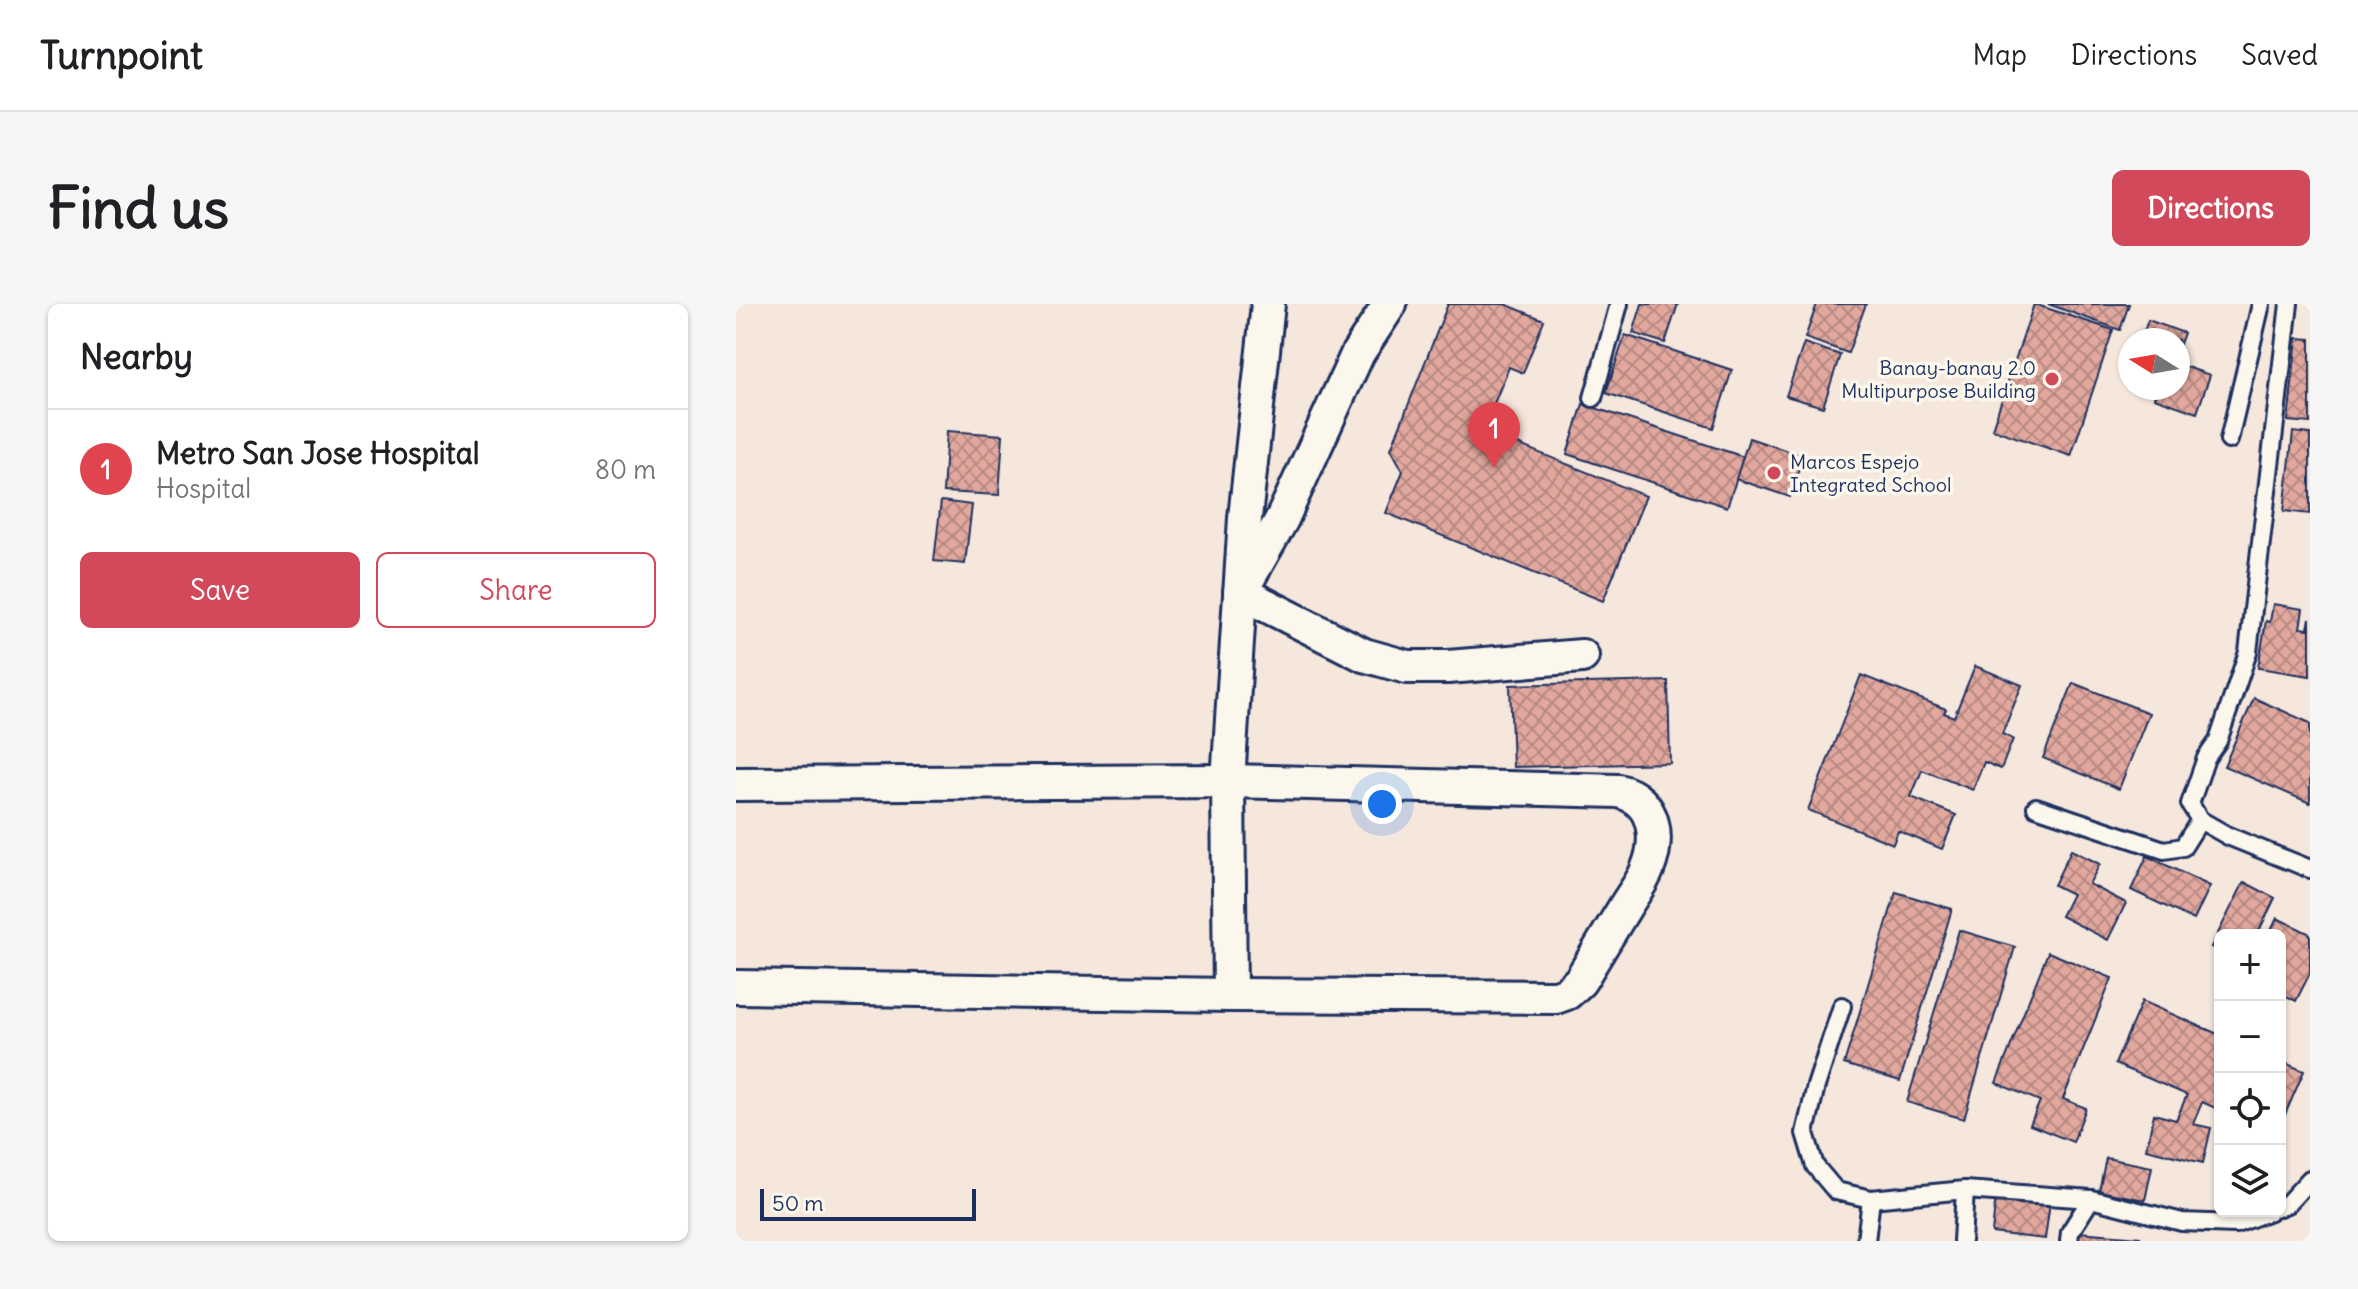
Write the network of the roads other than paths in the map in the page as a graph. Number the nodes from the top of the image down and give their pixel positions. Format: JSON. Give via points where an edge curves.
{"nodes":[{"id":1,"x":1268,"y":304,"type":"edge"},
{"id":2,"x":1390,"y":304,"type":"edge"},
{"id":3,"x":1619,"y":304,"type":"edge"},
{"id":4,"x":2261,"y":304,"type":"edge"},
{"id":5,"x":2289,"y":304,"type":"edge"},
{"id":6,"x":1593,"y":398,"type":"dead end"},
{"id":7,"x":2229,"y":440,"type":"dead end"},
{"id":8,"x":1240,"y":592,"type":"junction"},
{"id":9,"x":1582,"y":656,"type":"dead end"},
{"id":10,"x":1228,"y":781,"type":"junction"},
{"id":11,"x":736,"y":784,"type":"edge"},
{"id":12,"x":2036,"y":807,"type":"dead end"},
{"id":13,"x":2200,"y":820,"type":"junction"},
{"id":14,"x":2310,"y":869,"type":"edge"},
{"id":15,"x":736,"y":987,"type":"edge"},
{"id":16,"x":1230,"y":995,"type":"junction"},
{"id":17,"x":1842,"y":1006,"type":"dead end"},
{"id":18,"x":2310,"y":1179,"type":"edge"},
{"id":19,"x":1965,"y":1190,"type":"junction"},
{"id":20,"x":1871,"y":1199,"type":"junction"},
{"id":21,"x":2091,"y":1199,"type":"junction"},
{"id":22,"x":2286,"y":1204,"type":"edge"},
{"id":23,"x":2254,"y":1217,"type":"edge"},
{"id":24,"x":1866,"y":1241,"type":"edge"},
{"id":25,"x":1962,"y":1241,"type":"edge"},
{"id":26,"x":2069,"y":1241,"type":"edge"}],
"edges":[{"from":1,"to":8,"type":"street"},
{"from":2,"to":8,"type":"street","via":[[1358,353],[1282,519]]},
{"from":3,"to":6,"type":"lane"},
{"from":4,"to":7,"type":"lane"},
{"from":5,"to":13,"type":"lane","via":[[2248,652],[2190,804]]},
{"from":8,"to":9,"type":"street","via":[[1364,655],[1407,667]]},
{"from":8,"to":10,"type":"street"},
{"from":10,"to":11,"type":"street"},
{"from":10,"to":16,"type":"street"},
{"from":10,"to":16,"type":"street","via":[[1618,791],[1642,801],[1655,830],[1647,872],[1580,981],[1567,993],[1538,998]]},
{"from":12,"to":13,"type":"lane","via":[[2164,850],[2183,847]]},
{"from":13,"to":14,"type":"lane"},
{"from":15,"to":16,"type":"street"},
{"from":17,"to":20,"type":"lane","via":[[1805,1133],[1815,1166],[1836,1191]]},
{"from":18,"to":22,"type":"lane"},
{"from":19,"to":20,"type":"lane"},
{"from":19,"to":21,"type":"lane"},
{"from":19,"to":25,"type":"lane"},
{"from":20,"to":24,"type":"lane"},
{"from":21,"to":23,"type":"lane","via":[[2182,1222],[2236,1224]]},
{"from":21,"to":26,"type":"lane"}]}
